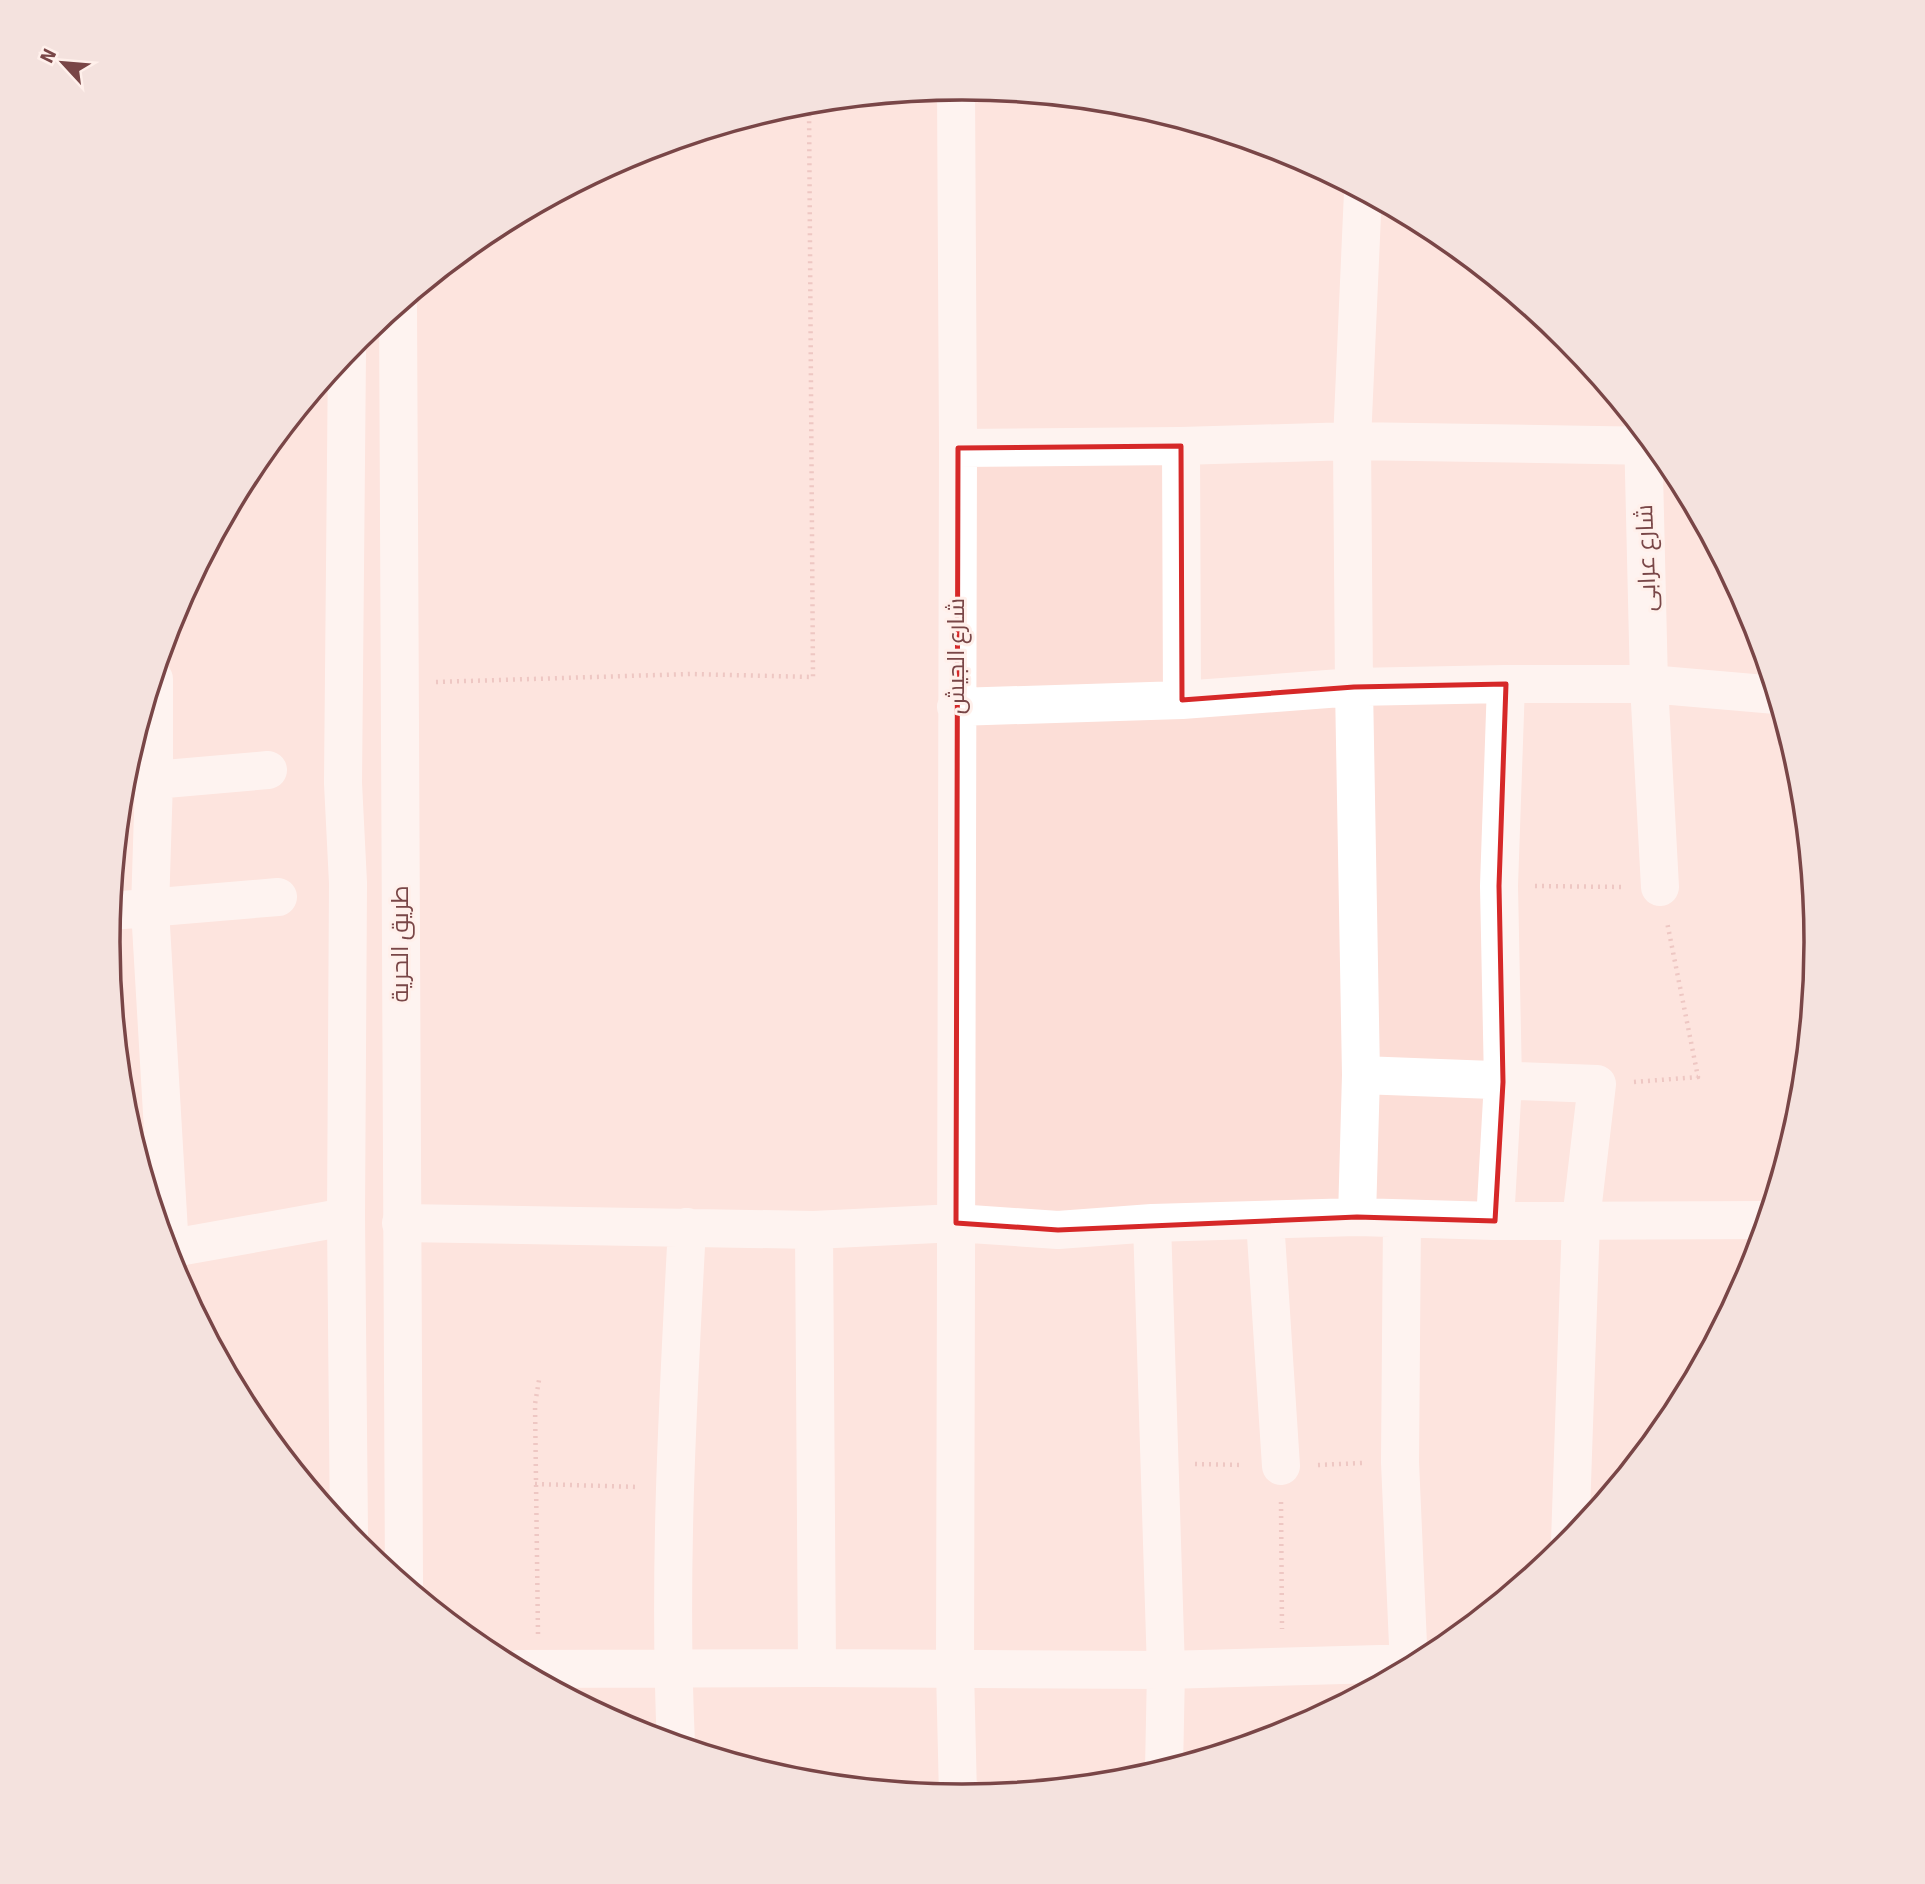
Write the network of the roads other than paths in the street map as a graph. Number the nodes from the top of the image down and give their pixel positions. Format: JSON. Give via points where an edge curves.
{"nodes":[{"id":1,"x":956,"y":100,"type":"edge"},
{"id":2,"x":1363,"y":202,"type":"edge"},
{"id":3,"x":398,"y":317,"type":"edge"},
{"id":4,"x":347,"y":368,"type":"edge"},
{"id":5,"x":1352,"y":441,"type":"junction"},
{"id":6,"x":1640,"y":441,"type":"edge"},
{"id":7,"x":1181,"y":446,"type":"junction"},
{"id":8,"x":958,"y":449,"type":"junction"},
{"id":9,"x":1647,"y":452,"type":"edge"},
{"id":10,"x":1506,"y":684,"type":"junction"},
{"id":11,"x":1649,"y":684,"type":"junction"},
{"id":12,"x":1354,"y":687,"type":"junction"},
{"id":13,"x":1767,"y":694,"type":"edge"},
{"id":14,"x":1182,"y":700,"type":"junction"},
{"id":15,"x":154,"y":707,"type":"edge"},
{"id":16,"x":956,"y":707,"type":"junction"},
{"id":17,"x":268,"y":770,"type":"dead end"},
{"id":18,"x":154,"y":780,"type":"junction"},
{"id":19,"x":1660,"y":887,"type":"road end"},
{"id":20,"x":278,"y":897,"type":"dead end"},
{"id":21,"x":150,"y":909,"type":"junction"},
{"id":22,"x":121,"y":910,"type":"edge"},
{"id":23,"x":1362,"y":1075,"type":"junction"},
{"id":24,"x":1503,"y":1082,"type":"junction"},
{"id":25,"x":346,"y":1217,"type":"junction"},
{"id":26,"x":1357,"y":1217,"type":"junction"},
{"id":27,"x":167,"y":1219,"type":"edge"},
{"id":28,"x":1402,"y":1219,"type":"junction"},
{"id":29,"x":1265,"y":1220,"type":"junction"},
{"id":30,"x":1581,"y":1220,"type":"junction"},
{"id":31,"x":1757,"y":1220,"type":"edge"},
{"id":32,"x":1495,"y":1222,"type":"junction"},
{"id":33,"x":401,"y":1223,"type":"junction"},
{"id":34,"x":956,"y":1223,"type":"junction"},
{"id":35,"x":1152,"y":1223,"type":"junction"},
{"id":36,"x":687,"y":1227,"type":"junction"},
{"id":37,"x":814,"y":1230,"type":"junction"},
{"id":38,"x":178,"y":1247,"type":"edge"},
{"id":39,"x":1280,"y":1466,"type":"road end"},
{"id":40,"x":349,"y":1518,"type":"edge"},
{"id":41,"x":1571,"y":1524,"type":"edge"},
{"id":42,"x":404,"y":1572,"type":"edge"},
{"id":43,"x":1411,"y":1654,"type":"edge"},
{"id":44,"x":1393,"y":1665,"type":"edge"},
{"id":45,"x":817,"y":1668,"type":"junction"},
{"id":46,"x":538,"y":1669,"type":"edge"},
{"id":47,"x":673,"y":1670,"type":"junction"},
{"id":48,"x":955,"y":1670,"type":"junction"},
{"id":49,"x":1166,"y":1671,"type":"junction"},
{"id":50,"x":676,"y":1734,"type":"edge"},
{"id":51,"x":1164,"y":1760,"type":"edge"},
{"id":52,"x":958,"y":1784,"type":"edge"}],
"edges":[{"from":1,"to":8,"type":"street","name":"شارع الجيش"},
{"from":2,"to":5,"type":"street"},
{"from":3,"to":33,"type":"street","name":"طريق الحرية"},
{"from":4,"to":25,"type":"street"},
{"from":5,"to":6,"type":"street"},
{"from":5,"to":7,"type":"street"},
{"from":5,"to":12,"type":"street"},
{"from":7,"to":8,"type":"street"},
{"from":7,"to":14,"type":"street"},
{"from":8,"to":16,"type":"street","name":"شارع الجيش"},
{"from":9,"to":11,"type":"street","name":"شارع عرابى"},
{"from":10,"to":11,"type":"street"},
{"from":10,"to":12,"type":"street"},
{"from":10,"to":24,"type":"street","via":[[1499,886]]},
{"from":11,"to":13,"type":"street"},
{"from":11,"to":19,"type":"street","name":"شارع عرابى"},
{"from":12,"to":14,"type":"street"},
{"from":12,"to":23,"type":"street"},
{"from":14,"to":16,"type":"street"},
{"from":15,"to":18,"type":"street"},
{"from":16,"to":34,"type":"street","name":"شارع الجيش"},
{"from":17,"to":18,"type":"street"},
{"from":18,"to":21,"type":"street"},
{"from":20,"to":21,"type":"street"},
{"from":21,"to":22,"type":"street"},
{"from":21,"to":27,"type":"street"},
{"from":23,"to":24,"type":"street"},
{"from":23,"to":26,"type":"street"},
{"from":24,"to":30,"type":"street","via":[[1597,1084]]},
{"from":24,"to":32,"type":"street"},
{"from":25,"to":38,"type":"street"},
{"from":25,"to":40,"type":"street"},
{"from":26,"to":28,"type":"street"},
{"from":26,"to":29,"type":"street"},
{"from":28,"to":32,"type":"street"},
{"from":28,"to":43,"type":"street","via":[[1400,1462]]},
{"from":29,"to":35,"type":"street"},
{"from":29,"to":39,"type":"street"},
{"from":30,"to":31,"type":"street"},
{"from":30,"to":32,"type":"street"},
{"from":30,"to":41,"type":"street"},
{"from":33,"to":36,"type":"street"},
{"from":33,"to":42,"type":"street","name":"طريق الحرية"},
{"from":34,"to":35,"type":"street","via":[[1058,1230]]},
{"from":34,"to":37,"type":"street"},
{"from":34,"to":48,"type":"street","name":"شارع الجيش"},
{"from":35,"to":49,"type":"street"},
{"from":36,"to":37,"type":"street"},
{"from":36,"to":47,"type":"street","via":[[673,1487]]},
{"from":37,"to":45,"type":"street"},
{"from":44,"to":49,"type":"street"},
{"from":45,"to":47,"type":"street"},
{"from":45,"to":48,"type":"street"},
{"from":46,"to":47,"type":"street"},
{"from":47,"to":50,"type":"street"},
{"from":48,"to":49,"type":"street"},
{"from":48,"to":52,"type":"street","name":"شارع الجيش"},
{"from":49,"to":51,"type":"street"}]}
